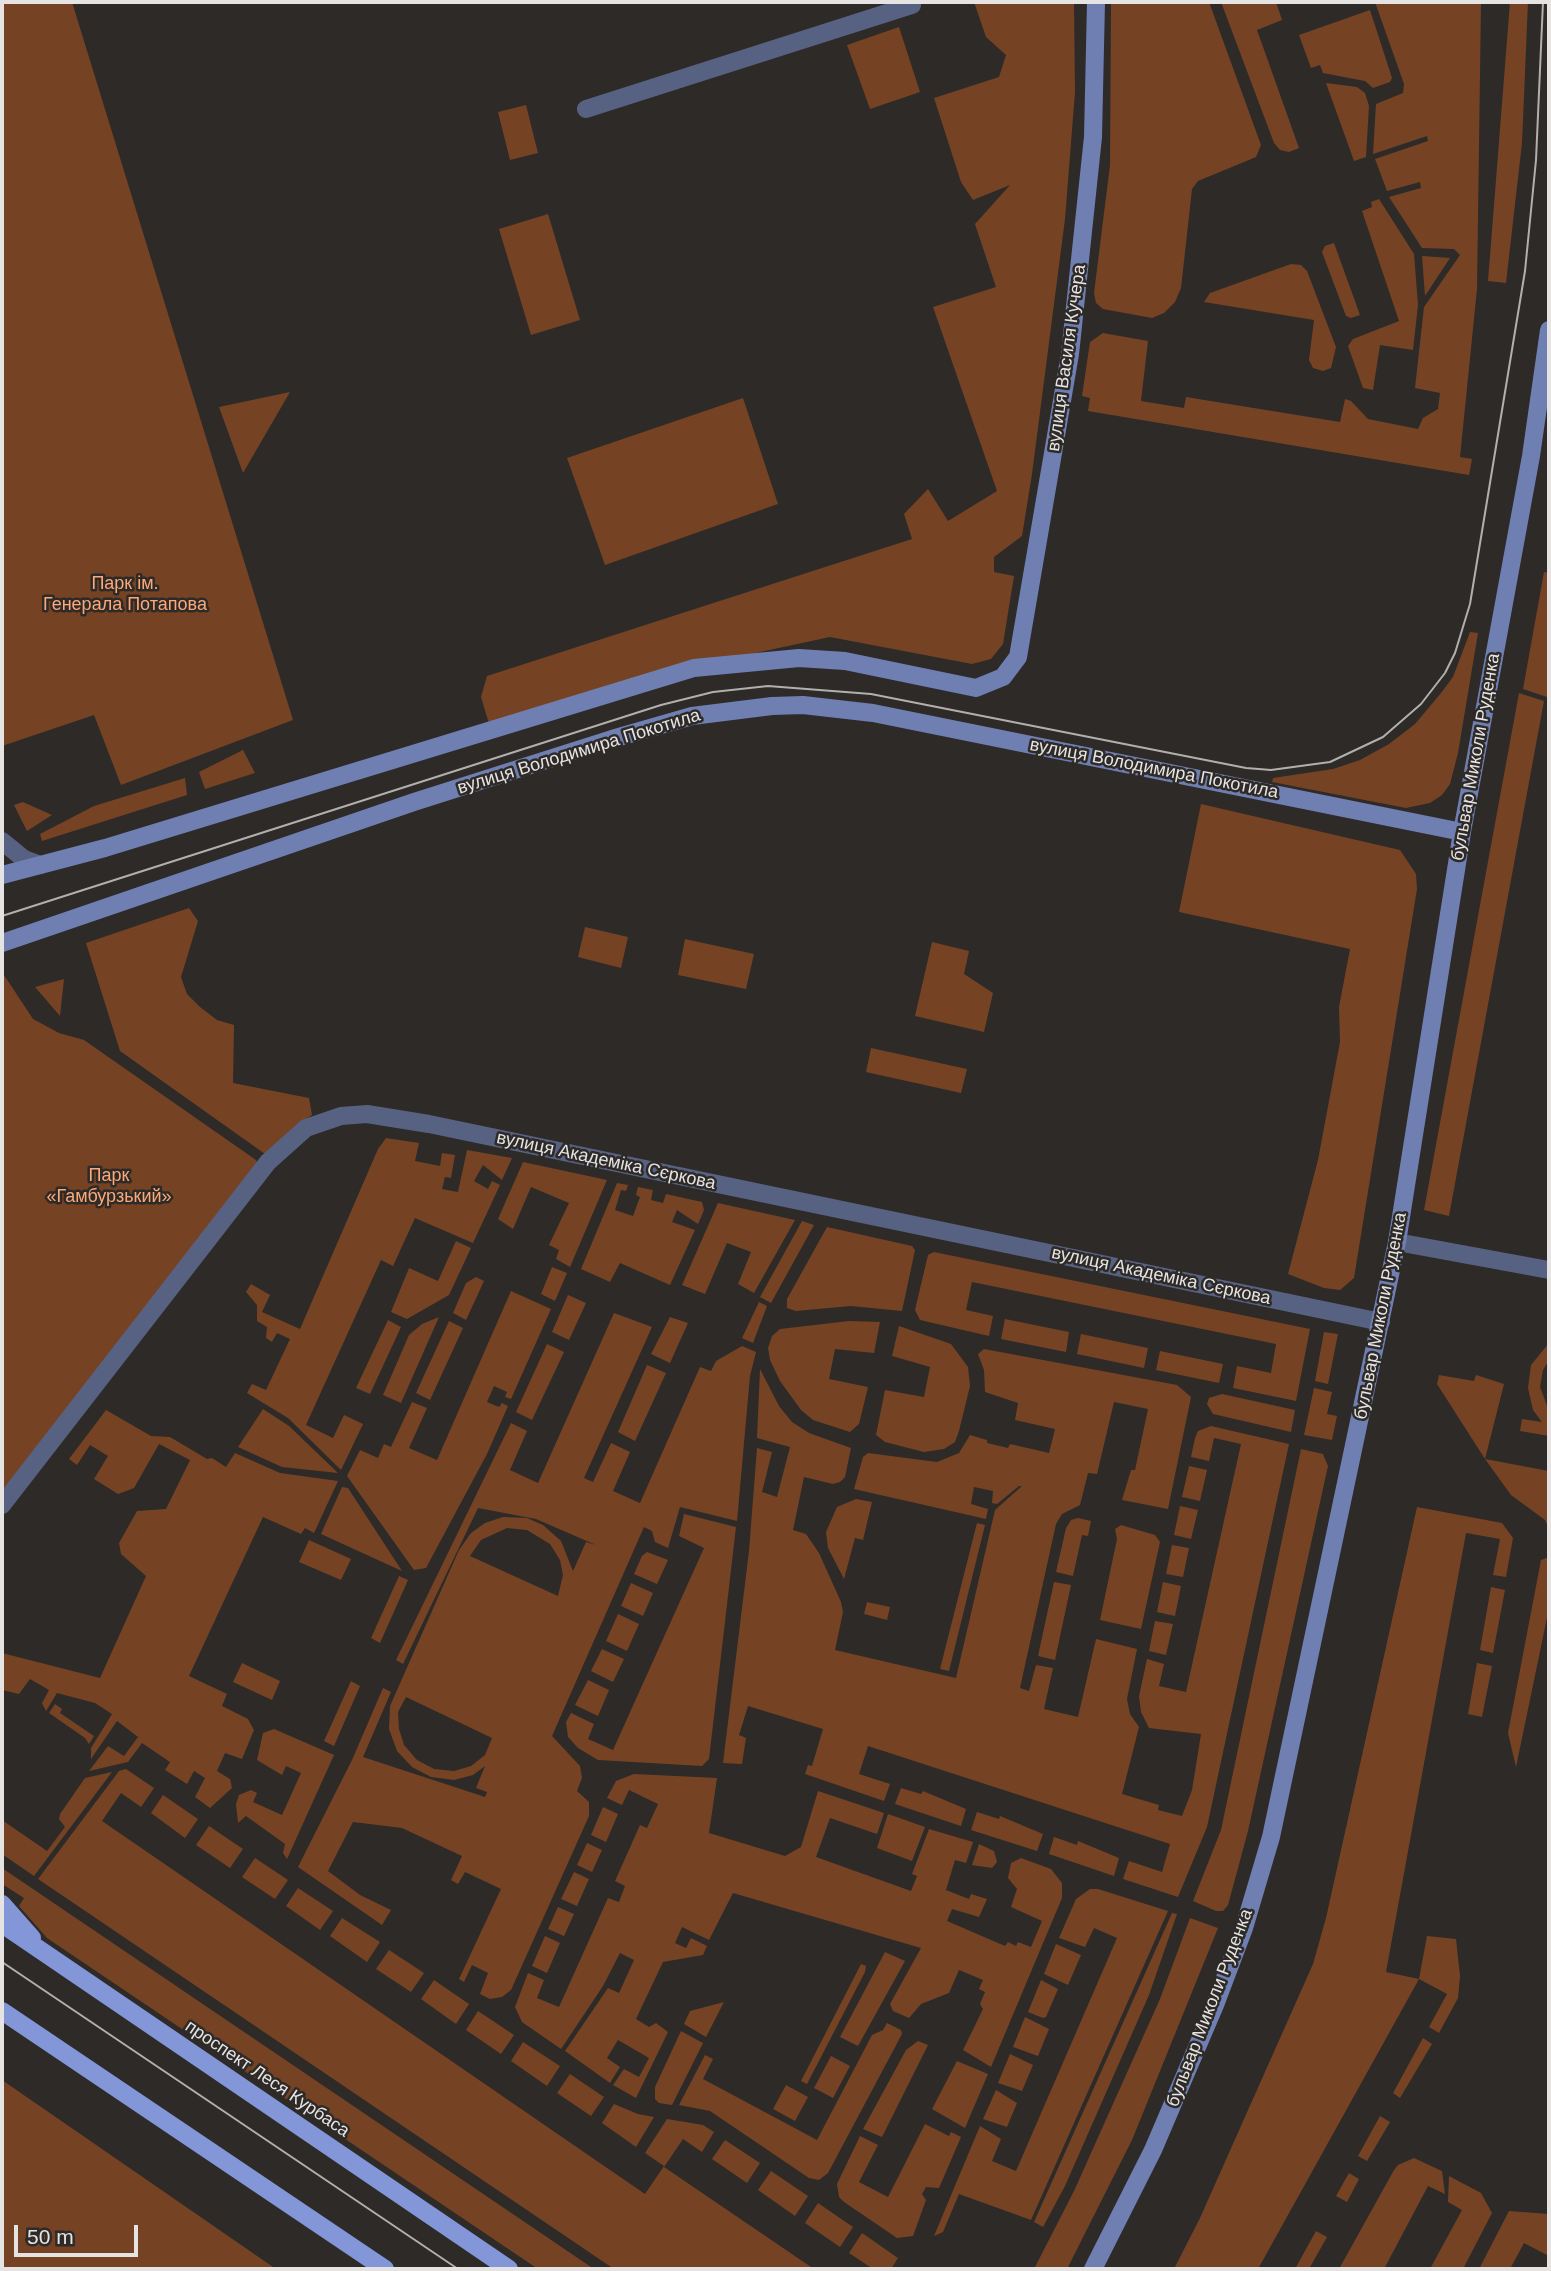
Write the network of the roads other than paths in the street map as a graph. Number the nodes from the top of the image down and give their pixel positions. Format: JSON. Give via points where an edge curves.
{"nodes":[{"id":1,"x":1096,"y":2,"type":"edge"},
{"id":2,"x":912,"y":5,"type":"dead end"},
{"id":3,"x":586,"y":109,"type":"dead end"},
{"id":4,"x":1549,"y":330,"type":"edge"},
{"id":5,"x":1462,"y":832,"type":"junction"},
{"id":6,"x":2,"y":841,"type":"edge"},
{"id":7,"x":40,"y":865,"type":"junction"},
{"id":8,"x":2,"y":875,"type":"edge"},
{"id":9,"x":2,"y":943,"type":"edge"},
{"id":10,"x":1397,"y":1242,"type":"junction"},
{"id":11,"x":1549,"y":1270,"type":"edge"},
{"id":12,"x":1381,"y":1322,"type":"junction"},
{"id":13,"x":2,"y":1505,"type":"edge"},
{"id":14,"x":2,"y":1904,"type":"edge"},
{"id":15,"x":2,"y":1924,"type":"edge"},
{"id":16,"x":49,"y":1956,"type":"junction"},
{"id":17,"x":2,"y":2011,"type":"edge"},
{"id":18,"x":385,"y":2269,"type":"edge"},
{"id":19,"x":509,"y":2269,"type":"edge"},
{"id":20,"x":1093,"y":2269,"type":"edge"}],
"edges":[{"from":1,"to":7,"type":"street","name":"вулиця Василя Кучера","via":[[1093,137],[1075,320],[1018,657],[1003,677],[976,688],[817,658],[694,668]]},
{"from":2,"to":3,"type":"street"},
{"from":4,"to":5,"type":"street","name":"бульвар Миколи Руденка","via":[[1531,456]]},
{"from":5,"to":9,"type":"street","name":"вулиця Володимира Покотила","via":[[873,713],[772,706],[692,716],[612,739]]},
{"from":5,"to":10,"type":"street","name":"бульвар Миколи Руденка"},
{"from":6,"to":7,"type":"street"},
{"from":7,"to":8,"type":"street"},
{"from":10,"to":11,"type":"street"},
{"from":10,"to":12,"type":"street","name":"бульвар Миколи Руденка"},
{"from":12,"to":13,"type":"street","name":"вулиця Академіка Сєркова","via":[[442,1127],[367,1114],[341,1116],[306,1128],[268,1162]]},
{"from":12,"to":20,"type":"street","name":"бульвар Миколи Руденка","via":[[1270,1838],[1244,1928],[1153,2150]]},
{"from":14,"to":16,"type":"main road"},
{"from":15,"to":16,"type":"main road","name":"проспект Леся Курбаса"},
{"from":16,"to":19,"type":"main road","name":"проспект Леся Курбаса"},
{"from":17,"to":18,"type":"main road"}]}
